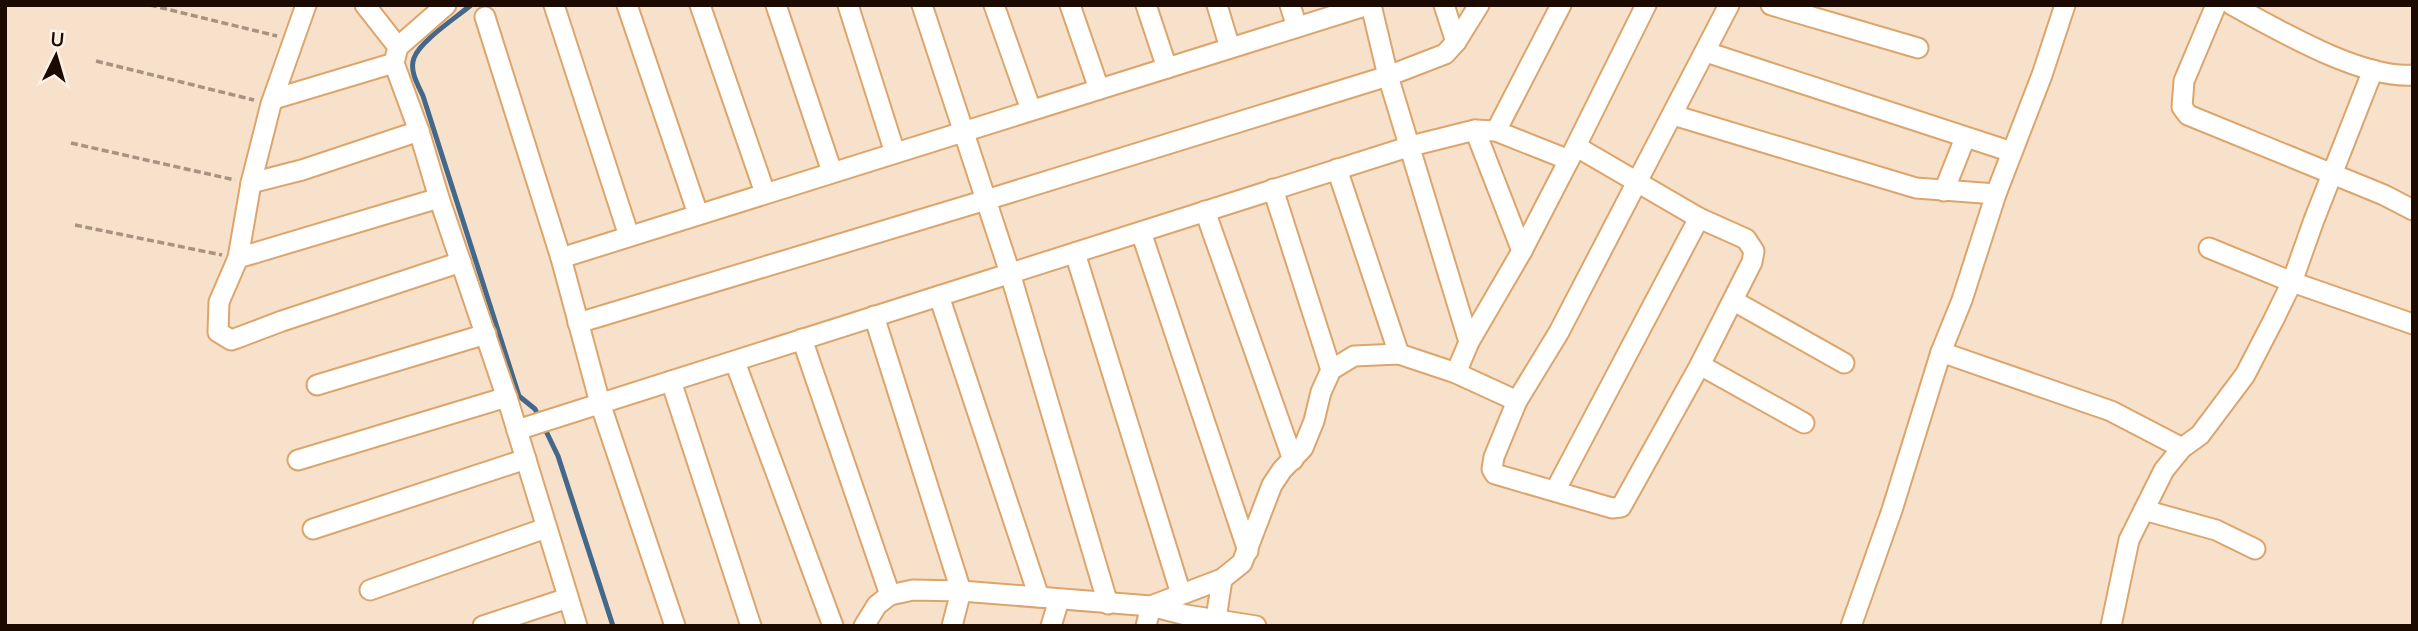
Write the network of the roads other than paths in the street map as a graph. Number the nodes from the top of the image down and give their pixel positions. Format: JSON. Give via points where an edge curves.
{"nodes":[{"id":1,"x":306,"y":5,"type":"edge"},
{"id":2,"x":365,"y":5,"type":"edge"},
{"id":3,"x":446,"y":5,"type":"edge"},
{"id":4,"x":554,"y":5,"type":"edge"},
{"id":5,"x":627,"y":5,"type":"edge"},
{"id":6,"x":700,"y":5,"type":"edge"},
{"id":7,"x":776,"y":5,"type":"edge"},
{"id":8,"x":848,"y":5,"type":"edge"},
{"id":9,"x":922,"y":5,"type":"edge"},
{"id":10,"x":994,"y":5,"type":"edge"},
{"id":11,"x":1070,"y":5,"type":"edge"},
{"id":12,"x":1146,"y":5,"type":"edge"},
{"id":13,"x":1217,"y":5,"type":"edge"},
{"id":14,"x":1290,"y":5,"type":"edge"},
{"id":15,"x":1370,"y":5,"type":"edge"},
{"id":16,"x":1444,"y":5,"type":"edge"},
{"id":17,"x":1479,"y":5,"type":"edge"},
{"id":18,"x":1561,"y":5,"type":"edge"},
{"id":19,"x":1646,"y":5,"type":"edge"},
{"id":20,"x":1729,"y":5,"type":"edge"},
{"id":21,"x":1771,"y":5,"type":"edge"},
{"id":22,"x":2065,"y":5,"type":"edge"},
{"id":23,"x":2216,"y":5,"type":"edge"},
{"id":24,"x":2232,"y":5,"type":"edge"},
{"id":25,"x":485,"y":17,"type":"dead end"},
{"id":26,"x":1297,"y":27,"type":"junction"},
{"id":27,"x":1456,"y":42,"type":"junction"},
{"id":28,"x":1230,"y":48,"type":"junction"},
{"id":29,"x":1918,"y":48,"type":"dead end"},
{"id":30,"x":1706,"y":52,"type":"junction"},
{"id":31,"x":396,"y":55,"type":"junction"},
{"id":32,"x":1167,"y":68,"type":"junction"},
{"id":33,"x":2373,"y":70,"type":"junction"},
{"id":34,"x":2413,"y":75,"type":"edge"},
{"id":35,"x":1388,"y":76,"type":"junction"},
{"id":36,"x":1099,"y":89,"type":"junction"},
{"id":37,"x":273,"y":102,"type":"junction"},
{"id":38,"x":1031,"y":110,"type":"junction"},
{"id":39,"x":1673,"y":115,"type":"junction"},
{"id":40,"x":1475,"y":130,"type":"junction"},
{"id":41,"x":419,"y":131,"type":"junction"},
{"id":42,"x":1496,"y":131,"type":"junction"},
{"id":43,"x":963,"y":132,"type":"junction"},
{"id":44,"x":1965,"y":138,"type":"junction"},
{"id":45,"x":1411,"y":146,"type":"junction"},
{"id":46,"x":2012,"y":152,"type":"junction"},
{"id":47,"x":895,"y":153,"type":"junction"},
{"id":48,"x":1573,"y":153,"type":"junction"},
{"id":49,"x":1337,"y":169,"type":"junction"},
{"id":50,"x":832,"y":172,"type":"junction"},
{"id":51,"x":2332,"y":175,"type":"junction"},
{"id":52,"x":1638,"y":181,"type":"junction"},
{"id":53,"x":251,"y":183,"type":"junction"},
{"id":54,"x":1273,"y":189,"type":"junction"},
{"id":55,"x":1944,"y":191,"type":"junction"},
{"id":56,"x":765,"y":193,"type":"junction"},
{"id":57,"x":1996,"y":194,"type":"junction"},
{"id":58,"x":439,"y":198,"type":"junction"},
{"id":59,"x":986,"y":200,"type":"junction"},
{"id":60,"x":2413,"y":210,"type":"edge"},
{"id":61,"x":1205,"y":211,"type":"junction"},
{"id":62,"x":698,"y":214,"type":"junction"},
{"id":63,"x":1699,"y":218,"type":"junction"},
{"id":64,"x":1141,"y":232,"type":"junction"},
{"id":65,"x":629,"y":236,"type":"junction"},
{"id":66,"x":2209,"y":248,"type":"dead end"},
{"id":67,"x":1522,"y":251,"type":"junction"},
{"id":68,"x":1075,"y":253,"type":"junction"},
{"id":69,"x":238,"y":258,"type":"junction"},
{"id":70,"x":561,"y":258,"type":"junction"},
{"id":71,"x":461,"y":262,"type":"junction"},
{"id":72,"x":1010,"y":273,"type":"junction"},
{"id":73,"x":2292,"y":282,"type":"junction"},
{"id":74,"x":939,"y":296,"type":"junction"},
{"id":75,"x":1734,"y":300,"type":"junction"},
{"id":76,"x":874,"y":316,"type":"junction"},
{"id":77,"x":578,"y":323,"type":"junction"},
{"id":78,"x":2413,"y":324,"type":"edge"},
{"id":79,"x":486,"y":334,"type":"junction"},
{"id":80,"x":802,"y":340,"type":"junction"},
{"id":81,"x":1469,"y":342,"type":"junction"},
{"id":82,"x":1941,"y":352,"type":"junction"},
{"id":83,"x":1399,"y":354,"type":"junction"},
{"id":84,"x":735,"y":362,"type":"junction"},
{"id":85,"x":1844,"y":363,"type":"dead end"},
{"id":86,"x":1700,"y":365,"type":"junction"},
{"id":87,"x":1331,"y":370,"type":"junction"},
{"id":88,"x":1456,"y":373,"type":"junction"},
{"id":89,"x":671,"y":381,"type":"junction"},
{"id":90,"x":317,"y":385,"type":"dead end"},
{"id":91,"x":507,"y":397,"type":"junction"},
{"id":92,"x":1517,"y":401,"type":"junction"},
{"id":93,"x":600,"y":403,"type":"junction"},
{"id":94,"x":1804,"y":423,"type":"dead end"},
{"id":95,"x":533,"y":425,"type":"junction"},
{"id":96,"x":2182,"y":449,"type":"junction"},
{"id":97,"x":526,"y":459,"type":"junction"},
{"id":98,"x":298,"y":460,"type":"dead end"},
{"id":99,"x":1293,"y":460,"type":"junction"},
{"id":100,"x":1556,"y":491,"type":"junction"},
{"id":101,"x":2144,"y":510,"type":"junction"},
{"id":102,"x":545,"y":528,"type":"junction"},
{"id":103,"x":313,"y":529,"type":"dead end"},
{"id":104,"x":2255,"y":549,"type":"dead end"},
{"id":105,"x":1248,"y":551,"type":"junction"},
{"id":106,"x":1222,"y":579,"type":"junction"},
{"id":107,"x":370,"y":590,"type":"dead end"},
{"id":108,"x":961,"y":592,"type":"junction"},
{"id":109,"x":1181,"y":594,"type":"junction"},
{"id":110,"x":890,"y":595,"type":"junction"},
{"id":111,"x":1039,"y":597,"type":"junction"},
{"id":112,"x":568,"y":598,"type":"junction"},
{"id":113,"x":1059,"y":600,"type":"junction"},
{"id":114,"x":1108,"y":604,"type":"junction"},
{"id":115,"x":1151,"y":606,"type":"junction"},
{"id":116,"x":1216,"y":619,"type":"junction"},
{"id":117,"x":483,"y":626,"type":"edge"},
{"id":118,"x":577,"y":626,"type":"edge"},
{"id":119,"x":675,"y":626,"type":"edge"},
{"id":120,"x":751,"y":626,"type":"edge"},
{"id":121,"x":833,"y":626,"type":"edge"},
{"id":122,"x":864,"y":626,"type":"edge"},
{"id":123,"x":952,"y":626,"type":"edge"},
{"id":124,"x":1051,"y":626,"type":"edge"},
{"id":125,"x":1146,"y":626,"type":"edge"},
{"id":126,"x":1256,"y":626,"type":"edge"},
{"id":127,"x":1851,"y":626,"type":"edge"},
{"id":128,"x":2111,"y":626,"type":"edge"}],
"edges":[{"from":1,"to":37,"type":"street"},
{"from":2,"to":31,"type":"street"},
{"from":3,"to":31,"type":"street"},
{"from":4,"to":65,"type":"street"},
{"from":5,"to":62,"type":"street"},
{"from":6,"to":56,"type":"street"},
{"from":7,"to":50,"type":"street"},
{"from":8,"to":47,"type":"street"},
{"from":9,"to":43,"type":"street"},
{"from":10,"to":38,"type":"street"},
{"from":11,"to":36,"type":"street"},
{"from":12,"to":32,"type":"street"},
{"from":13,"to":28,"type":"street"},
{"from":14,"to":26,"type":"street"},
{"from":15,"to":26,"type":"street"},
{"from":15,"to":35,"type":"street"},
{"from":16,"to":27,"type":"street"},
{"from":17,"to":27,"type":"street"},
{"from":18,"to":42,"type":"street"},
{"from":19,"to":48,"type":"street"},
{"from":20,"to":30,"type":"street"},
{"from":21,"to":29,"type":"street"},
{"from":22,"to":46,"type":"street"},
{"from":23,"to":51,"type":"street","via":[[2184,81],[2182,107],[2188,114]]},
{"from":24,"to":33,"type":"street","via":[[2286,34]]},
{"from":25,"to":70,"type":"street"},
{"from":26,"to":28,"type":"street"},
{"from":27,"to":35,"type":"street","via":[[1445,54]]},
{"from":28,"to":32,"type":"street"},
{"from":30,"to":39,"type":"street"},
{"from":30,"to":44,"type":"street"},
{"from":31,"to":37,"type":"street"},
{"from":31,"to":41,"type":"street"},
{"from":32,"to":36,"type":"street"},
{"from":33,"to":34,"type":"street"},
{"from":33,"to":51,"type":"street"},
{"from":35,"to":45,"type":"street"},
{"from":35,"to":59,"type":"street"},
{"from":36,"to":38,"type":"street"},
{"from":37,"to":53,"type":"street"},
{"from":38,"to":43,"type":"street"},
{"from":39,"to":52,"type":"street"},
{"from":39,"to":55,"type":"street","via":[[1916,188]]},
{"from":40,"to":42,"type":"street"},
{"from":40,"to":45,"type":"street"},
{"from":40,"to":67,"type":"street"},
{"from":41,"to":53,"type":"street"},
{"from":41,"to":58,"type":"street"},
{"from":42,"to":48,"type":"street"},
{"from":43,"to":47,"type":"street"},
{"from":43,"to":59,"type":"street"},
{"from":44,"to":46,"type":"street"},
{"from":44,"to":55,"type":"street"},
{"from":45,"to":49,"type":"street"},
{"from":45,"to":81,"type":"street"},
{"from":46,"to":57,"type":"street"},
{"from":47,"to":50,"type":"street"},
{"from":48,"to":52,"type":"street"},
{"from":48,"to":67,"type":"street"},
{"from":49,"to":54,"type":"street"},
{"from":49,"to":83,"type":"street"},
{"from":50,"to":56,"type":"street"},
{"from":51,"to":60,"type":"street"},
{"from":51,"to":73,"type":"street"},
{"from":52,"to":63,"type":"street"},
{"from":52,"to":92,"type":"street"},
{"from":53,"to":69,"type":"street"},
{"from":54,"to":61,"type":"street"},
{"from":54,"to":87,"type":"street"},
{"from":55,"to":57,"type":"street"},
{"from":56,"to":62,"type":"street"},
{"from":57,"to":82,"type":"street"},
{"from":58,"to":69,"type":"street"},
{"from":58,"to":71,"type":"street"},
{"from":59,"to":72,"type":"street"},
{"from":59,"to":77,"type":"street"},
{"from":61,"to":64,"type":"street"},
{"from":61,"to":99,"type":"street"},
{"from":62,"to":65,"type":"street"},
{"from":63,"to":75,"type":"street","via":[[1746,239],[1754,251]]},
{"from":63,"to":100,"type":"street"},
{"from":64,"to":68,"type":"street"},
{"from":64,"to":105,"type":"street"},
{"from":65,"to":70,"type":"street"},
{"from":66,"to":73,"type":"street"},
{"from":67,"to":81,"type":"street"},
{"from":68,"to":72,"type":"street"},
{"from":68,"to":109,"type":"street"},
{"from":69,"to":71,"type":"street","via":[[217,313],[218,332],[231,340]]},
{"from":70,"to":77,"type":"street"},
{"from":71,"to":79,"type":"street"},
{"from":72,"to":74,"type":"street"},
{"from":72,"to":114,"type":"street"},
{"from":73,"to":78,"type":"street"},
{"from":73,"to":96,"type":"street","via":[[2245,375],[2200,435]]},
{"from":74,"to":76,"type":"street"},
{"from":74,"to":111,"type":"street"},
{"from":75,"to":85,"type":"street"},
{"from":75,"to":86,"type":"street"},
{"from":76,"to":80,"type":"street"},
{"from":76,"to":108,"type":"street"},
{"from":77,"to":93,"type":"street"},
{"from":79,"to":90,"type":"street"},
{"from":79,"to":91,"type":"street"},
{"from":80,"to":84,"type":"street"},
{"from":80,"to":110,"type":"street"},
{"from":81,"to":88,"type":"street"},
{"from":82,"to":96,"type":"street","via":[[2112,411]]},
{"from":82,"to":127,"type":"street"},
{"from":83,"to":87,"type":"street","via":[[1354,356]]},
{"from":83,"to":88,"type":"street"},
{"from":84,"to":89,"type":"street"},
{"from":84,"to":121,"type":"street"},
{"from":86,"to":94,"type":"street"},
{"from":86,"to":100,"type":"street","via":[[1621,507]]},
{"from":87,"to":99,"type":"street","via":[[1308,437]]},
{"from":88,"to":92,"type":"street"},
{"from":89,"to":93,"type":"street"},
{"from":89,"to":120,"type":"street"},
{"from":91,"to":95,"type":"street"},
{"from":91,"to":98,"type":"street"},
{"from":92,"to":100,"type":"street","via":[[1492,469],[1495,474]]},
{"from":93,"to":95,"type":"street"},
{"from":93,"to":119,"type":"street"},
{"from":95,"to":97,"type":"street"},
{"from":96,"to":101,"type":"street","via":[[2164,470]]},
{"from":97,"to":102,"type":"street"},
{"from":97,"to":103,"type":"street"},
{"from":99,"to":105,"type":"street","via":[[1272,485]]},
{"from":101,"to":104,"type":"street","via":[[2216,530]]},
{"from":101,"to":128,"type":"street","via":[[2129,540]]},
{"from":102,"to":107,"type":"street"},
{"from":102,"to":112,"type":"street"},
{"from":105,"to":106,"type":"street","via":[[1242,563]]},
{"from":106,"to":109,"type":"street"},
{"from":106,"to":116,"type":"street"},
{"from":108,"to":110,"type":"street","via":[[913,590]]},
{"from":108,"to":111,"type":"street"},
{"from":108,"to":123,"type":"street"},
{"from":109,"to":115,"type":"street"},
{"from":110,"to":122,"type":"street","via":[[877,605]]},
{"from":111,"to":113,"type":"street"},
{"from":112,"to":117,"type":"street"},
{"from":112,"to":118,"type":"street"},
{"from":113,"to":114,"type":"street"},
{"from":113,"to":124,"type":"street"},
{"from":114,"to":115,"type":"street"},
{"from":115,"to":116,"type":"street"},
{"from":115,"to":125,"type":"street"},
{"from":116,"to":126,"type":"street"}]}
